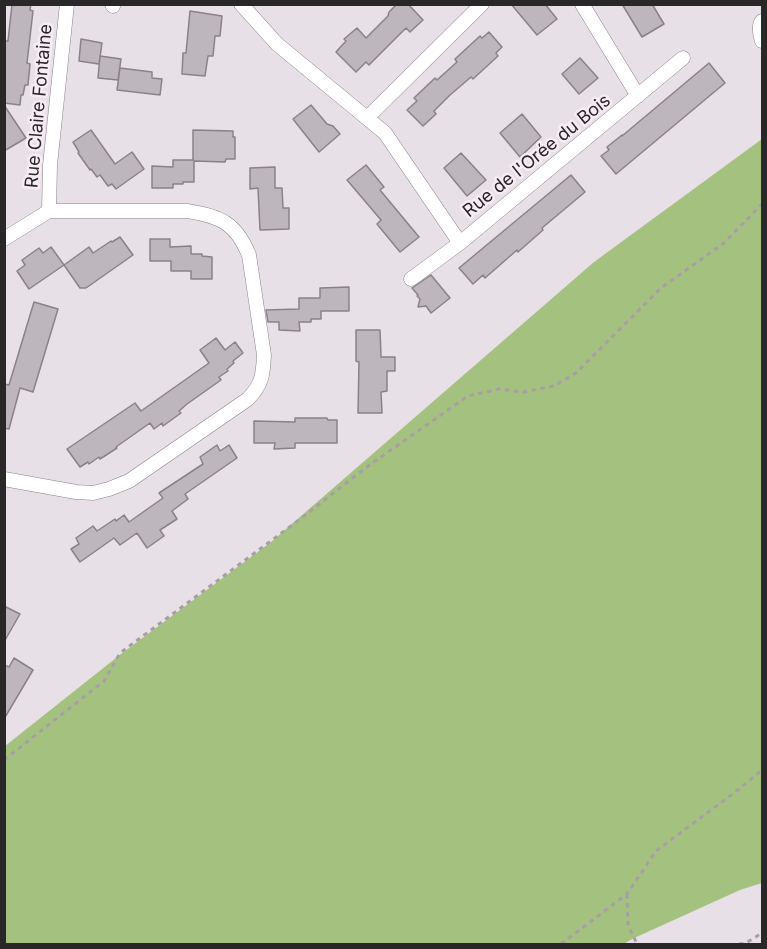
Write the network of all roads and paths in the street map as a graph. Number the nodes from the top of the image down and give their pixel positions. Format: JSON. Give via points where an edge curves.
{"nodes":[{"id":1,"x":67,"y":4,"type":"edge"},
{"id":2,"x":241,"y":4,"type":"edge"},
{"id":3,"x":482,"y":4,"type":"edge"},
{"id":4,"x":582,"y":4,"type":"edge"},
{"id":5,"x":762,"y":21,"type":"edge"},
{"id":6,"x":762,"y":41,"type":"edge"},
{"id":7,"x":683,"y":58,"type":"dead end"},
{"id":8,"x":638,"y":96,"type":"junction"},
{"id":9,"x":367,"y":118,"type":"junction"},
{"id":10,"x":762,"y":204,"type":"edge"},
{"id":11,"x":49,"y":210,"type":"junction"},
{"id":12,"x":4,"y":239,"type":"edge"},
{"id":13,"x":460,"y":243,"type":"junction"},
{"id":14,"x":411,"y":279,"type":"dead end"},
{"id":15,"x":4,"y":479,"type":"edge"},
{"id":16,"x":4,"y":760,"type":"edge"},
{"id":17,"x":762,"y":770,"type":"edge"},
{"id":18,"x":627,"y":894,"type":"junction"},
{"id":19,"x":762,"y":933,"type":"edge"},
{"id":20,"x":561,"y":945,"type":"edge"},
{"id":21,"x":637,"y":945,"type":"edge"},
{"id":22,"x":739,"y":945,"type":"edge"}],
"edges":[{"from":1,"to":11,"type":"street","name":"Rue Claire Fontaine"},
{"from":2,"to":9,"type":"street","name":"Rue de l'Orée du Bois","via":[[277,44]]},
{"from":3,"to":9,"type":"street"},
{"from":4,"to":8,"type":"street","name":"Rue de l'Orée du Bois"},
{"from":5,"to":6,"type":"street"},
{"from":7,"to":8,"type":"street","name":"Rue de l'Orée du Bois"},
{"from":8,"to":13,"type":"street","name":"Rue de l'Orée du Bois"},
{"from":9,"to":13,"type":"street","name":"Rue de l'Orée du Bois","via":[[385,133]]},
{"from":10,"to":16,"type":"path","via":[[724,243],[661,288],[576,373],[554,387],[523,392],[500,389],[460,401],[120,653],[104,681]]},
{"from":11,"to":12,"type":"street","name":"Rue Claire Fontaine"},
{"from":11,"to":15,"type":"street","name":"Rue Claire Fontaine","via":[[187,211],[214,217],[234,229],[249,255],[264,355],[263,372],[258,389],[248,399],[129,482],[93,493]]},
{"from":13,"to":14,"type":"street","name":"Rue de l'Orée du Bois"},
{"from":17,"to":18,"type":"path","via":[[656,851]]},
{"from":18,"to":20,"type":"path"},
{"from":18,"to":21,"type":"path","via":[[628,925]]},
{"from":19,"to":22,"type":"path"}]}
